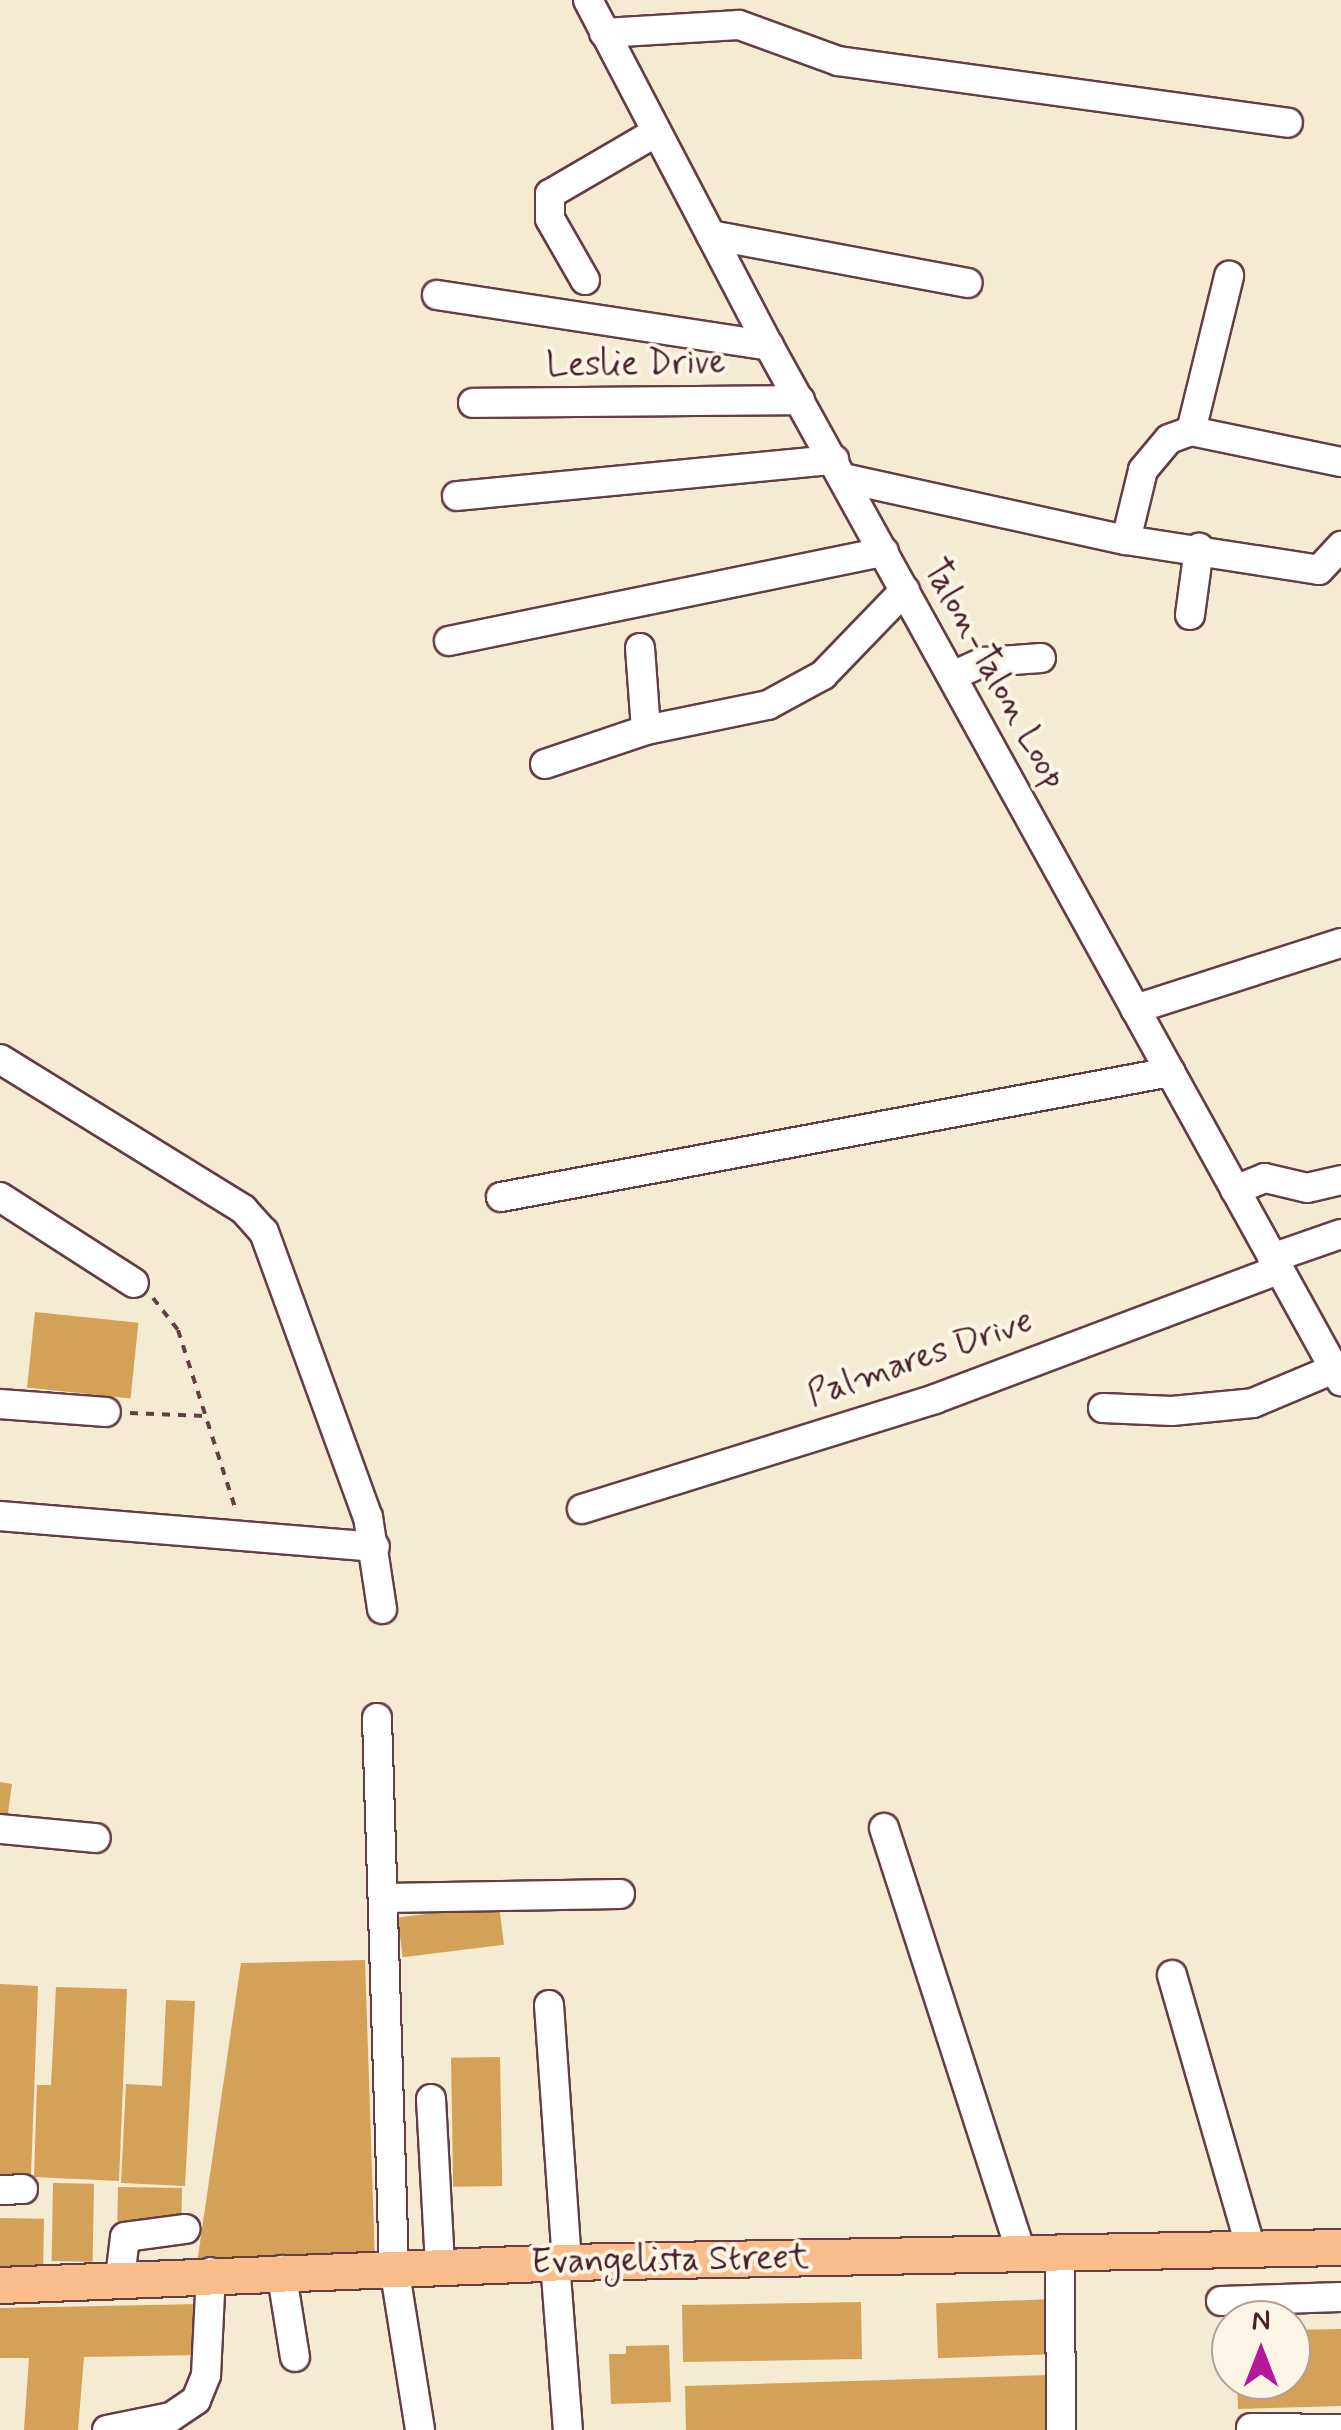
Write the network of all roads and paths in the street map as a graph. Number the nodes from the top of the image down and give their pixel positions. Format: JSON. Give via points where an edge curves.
{"nodes":[{"id":1,"x":588,"y":0,"type":"edge"},
{"id":2,"x":604,"y":33,"type":"junction"},
{"id":3,"x":1288,"y":124,"type":"dead end"},
{"id":4,"x":654,"y":133,"type":"junction"},
{"id":5,"x":710,"y":235,"type":"junction"},
{"id":6,"x":1229,"y":276,"type":"dead end"},
{"id":7,"x":586,"y":280,"type":"dead end"},
{"id":8,"x":968,"y":283,"type":"dead end"},
{"id":9,"x":438,"y":295,"type":"dead end"},
{"id":10,"x":769,"y":346,"type":"junction"},
{"id":11,"x":800,"y":400,"type":"junction"},
{"id":12,"x":472,"y":403,"type":"dead end"},
{"id":13,"x":1191,"y":431,"type":"junction"},
{"id":14,"x":1341,"y":462,"type":"edge"},
{"id":15,"x":838,"y":469,"type":"junction"},
{"id":16,"x":457,"y":496,"type":"dead end"},
{"id":17,"x":1126,"y":540,"type":"junction"},
{"id":18,"x":1341,"y":546,"type":"edge"},
{"id":19,"x":1200,"y":548,"type":"junction"},
{"id":20,"x":884,"y":552,"type":"junction"},
{"id":21,"x":905,"y":590,"type":"junction"},
{"id":22,"x":1190,"y":615,"type":"dead end"},
{"id":23,"x":449,"y":641,"type":"dead end"},
{"id":24,"x":640,"y":648,"type":"dead end"},
{"id":25,"x":1041,"y":658,"type":"dead end"},
{"id":26,"x":952,"y":676,"type":"junction"},
{"id":27,"x":646,"y":730,"type":"junction"},
{"id":28,"x":546,"y":764,"type":"dead end"},
{"id":29,"x":1341,"y":943,"type":"edge"},
{"id":30,"x":1135,"y":1009,"type":"junction"},
{"id":31,"x":0,"y":1059,"type":"edge"},
{"id":32,"x":1170,"y":1072,"type":"junction"},
{"id":33,"x":1341,"y":1180,"type":"edge"},
{"id":34,"x":1235,"y":1190,"type":"junction"},
{"id":35,"x":0,"y":1197,"type":"edge"},
{"id":36,"x":501,"y":1197,"type":"dead end"},
{"id":37,"x":1341,"y":1234,"type":"edge"},
{"id":38,"x":1276,"y":1264,"type":"junction"},
{"id":39,"x":134,"y":1283,"type":"joint"},
{"id":40,"x":1338,"y":1375,"type":"edge"},
{"id":41,"x":0,"y":1404,"type":"edge"},
{"id":42,"x":1103,"y":1408,"type":"dead end"},
{"id":43,"x":106,"y":1412,"type":"joint"},
{"id":44,"x":205,"y":1416,"type":"junction"},
{"id":45,"x":582,"y":1509,"type":"dead end"},
{"id":46,"x":0,"y":1516,"type":"edge"},
{"id":47,"x":244,"y":1534,"type":"junction"},
{"id":48,"x":375,"y":1547,"type":"junction"},
{"id":49,"x":382,"y":1609,"type":"dead end"},
{"id":50,"x":378,"y":1718,"type":"dead end"},
{"id":51,"x":0,"y":1828,"type":"edge"},
{"id":52,"x":884,"y":1828,"type":"dead end"},
{"id":53,"x":96,"y":1838,"type":"dead end"},
{"id":54,"x":620,"y":1894,"type":"dead end"},
{"id":55,"x":384,"y":1898,"type":"junction"},
{"id":56,"x":1172,"y":1976,"type":"dead end"},
{"id":57,"x":548,"y":2005,"type":"dead end"},
{"id":58,"x":430,"y":2098,"type":"dead end"},
{"id":59,"x":185,"y":2229,"type":"dead end"},
{"id":60,"x":1341,"y":2247,"type":"edge"},
{"id":61,"x":1251,"y":2249,"type":"junction"},
{"id":62,"x":1060,"y":2254,"type":"junction"},
{"id":63,"x":1022,"y":2256,"type":"junction"},
{"id":64,"x":561,"y":2262,"type":"junction"},
{"id":65,"x":440,"y":2266,"type":"junction"},
{"id":66,"x":394,"y":2267,"type":"junction"},
{"id":67,"x":281,"y":2270,"type":"junction"},
{"id":68,"x":211,"y":2272,"type":"junction"},
{"id":69,"x":120,"y":2278,"type":"junction"},
{"id":70,"x":0,"y":2285,"type":"edge"},
{"id":71,"x":1341,"y":2297,"type":"edge"},
{"id":72,"x":1251,"y":2300,"type":"edge"},
{"id":73,"x":294,"y":2357,"type":"dead end"},
{"id":74,"x":1250,"y":2428,"type":"edge"},
{"id":75,"x":107,"y":2430,"type":"edge"},
{"id":76,"x":420,"y":2430,"type":"edge"},
{"id":77,"x":568,"y":2430,"type":"edge"},
{"id":78,"x":1061,"y":2430,"type":"edge"},
{"id":79,"x":1337,"y":2430,"type":"edge"}],
"edges":[{"from":1,"to":2,"type":"street","name":"Talon-Talon Loop"},
{"from":2,"to":3,"type":"street","via":[[739,25],[838,61]]},
{"from":2,"to":4,"type":"street","name":"Talon-Talon Loop"},
{"from":4,"to":5,"type":"street","name":"Talon-Talon Loop"},
{"from":4,"to":7,"type":"street","via":[[550,194],[550,219]]},
{"from":5,"to":8,"type":"street"},
{"from":5,"to":10,"type":"street","name":"Talon-Talon Loop"},
{"from":6,"to":13,"type":"street"},
{"from":9,"to":10,"type":"street"},
{"from":10,"to":11,"type":"street","name":"Talon-Talon Loop"},
{"from":11,"to":12,"type":"street","name":"Leslie Drive"},
{"from":11,"to":15,"type":"street","name":"Talon-Talon Loop"},
{"from":13,"to":14,"type":"street"},
{"from":13,"to":17,"type":"street","via":[[1170,439],[1142,470]]},
{"from":15,"to":16,"type":"street"},
{"from":15,"to":17,"type":"street"},
{"from":15,"to":20,"type":"street","name":"Talon-Talon Loop"},
{"from":17,"to":19,"type":"street"},
{"from":18,"to":19,"type":"street","via":[[1319,570]]},
{"from":19,"to":22,"type":"street"},
{"from":20,"to":21,"type":"street","name":"Talon-Talon Loop"},
{"from":20,"to":23,"type":"street"},
{"from":21,"to":26,"type":"street","name":"Talon-Talon Loop"},
{"from":21,"to":27,"type":"street","via":[[823,676],[768,705]]},
{"from":24,"to":27,"type":"street"},
{"from":25,"to":26,"type":"street","via":[[984,662]]},
{"from":26,"to":30,"type":"street","name":"Talon-Talon Loop"},
{"from":27,"to":28,"type":"street"},
{"from":29,"to":30,"type":"street"},
{"from":30,"to":32,"type":"street","name":"Talon-Talon Loop"},
{"from":31,"to":48,"type":"street","via":[[244,1209],[264,1232]]},
{"from":32,"to":34,"type":"street","name":"Talon-Talon Loop"},
{"from":32,"to":36,"type":"street"},
{"from":33,"to":34,"type":"street","via":[[1307,1188],[1264,1178]]},
{"from":34,"to":38,"type":"street","name":"Talon-Talon Loop"},
{"from":35,"to":39,"type":"street"},
{"from":37,"to":38,"type":"street","name":"Palmares Drive"},
{"from":38,"to":40,"type":"street","name":"Talon-Talon Loop"},
{"from":38,"to":45,"type":"street","name":"Palmares Drive","via":[[935,1399]]},
{"from":39,"to":44,"type":"path","via":[[178,1330]]},
{"from":40,"to":42,"type":"street","via":[[1253,1403],[1172,1411]]},
{"from":41,"to":43,"type":"street"},
{"from":43,"to":44,"type":"path"},
{"from":44,"to":47,"type":"path"},
{"from":46,"to":47,"type":"street"},
{"from":47,"to":48,"type":"street"},
{"from":48,"to":49,"type":"street"},
{"from":50,"to":55,"type":"street"},
{"from":51,"to":53,"type":"street"},
{"from":52,"to":63,"type":"street"},
{"from":54,"to":55,"type":"street"},
{"from":55,"to":66,"type":"street"},
{"from":56,"to":61,"type":"street"},
{"from":57,"to":64,"type":"street"},
{"from":58,"to":65,"type":"street"},
{"from":59,"to":69,"type":"street","via":[[125,2238]]},
{"from":60,"to":61,"type":"main road","name":"Evangelista Street"},
{"from":61,"to":62,"type":"main road","name":"Evangelista Street"},
{"from":62,"to":63,"type":"main road","name":"Evangelista Street"},
{"from":62,"to":78,"type":"street"},
{"from":63,"to":64,"type":"main road","name":"Evangelista Street"},
{"from":64,"to":65,"type":"main road","name":"Evangelista Street"},
{"from":64,"to":77,"type":"street"},
{"from":65,"to":66,"type":"main road","name":"Evangelista Street"},
{"from":66,"to":67,"type":"main road","name":"Evangelista Street"},
{"from":66,"to":76,"type":"street"},
{"from":67,"to":68,"type":"main road","name":"Evangelista Street"},
{"from":67,"to":73,"type":"street"},
{"from":68,"to":69,"type":"main road","name":"Evangelista Street"},
{"from":68,"to":75,"type":"street","via":[[206,2375],[196,2400],[171,2417]]},
{"from":69,"to":70,"type":"main road","name":"Evangelista Street"},
{"from":71,"to":72,"type":"street"},
{"from":74,"to":79,"type":"street"}]}
